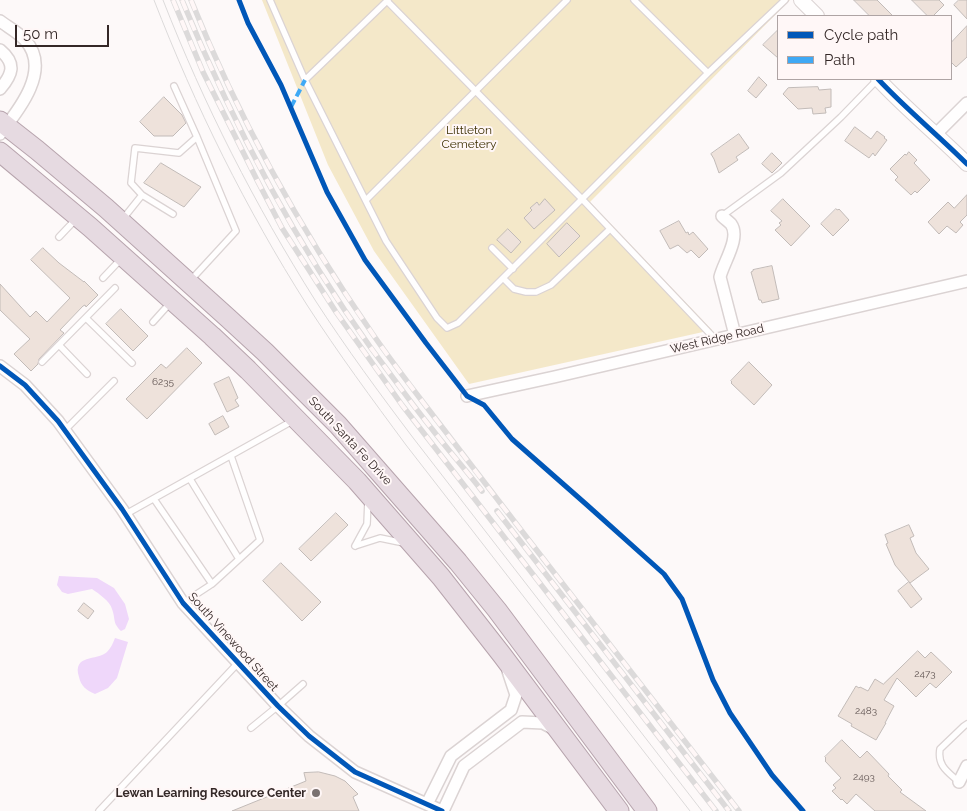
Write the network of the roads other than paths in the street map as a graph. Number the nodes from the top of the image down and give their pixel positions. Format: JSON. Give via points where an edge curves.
{"nodes":[{"id":1,"x":270,"y":0,"type":"edge"},
{"id":2,"x":567,"y":0,"type":"edge"},
{"id":3,"x":634,"y":0,"type":"edge"},
{"id":4,"x":785,"y":0,"type":"edge"},
{"id":5,"x":801,"y":0,"type":"edge"},
{"id":6,"x":387,"y":1,"type":"edge"},
{"id":7,"x":816,"y":15,"type":"edge"},
{"id":8,"x":0,"y":20,"type":"edge"},
{"id":9,"x":0,"y":50,"type":"edge"},
{"id":10,"x":708,"y":73,"type":"junction"},
{"id":11,"x":305,"y":80,"type":"junction"},
{"id":12,"x":877,"y":80,"type":"edge"},
{"id":13,"x":879,"y":80,"type":"edge"},
{"id":14,"x":174,"y":86,"type":"dead end"},
{"id":15,"x":0,"y":89,"type":"edge"},
{"id":16,"x":475,"y":91,"type":"junction"},
{"id":17,"x":967,"y":102,"type":"edge"},
{"id":18,"x":2,"y":127,"type":"edge"},
{"id":19,"x":936,"y":134,"type":"junction"},
{"id":20,"x":196,"y":137,"type":"junction"},
{"id":21,"x":0,"y":152,"type":"edge"},
{"id":22,"x":967,"y":164,"type":"edge"},
{"id":23,"x":142,"y":195,"type":"junction"},
{"id":24,"x":582,"y":199,"type":"junction"},
{"id":25,"x":366,"y":200,"type":"junction"},
{"id":26,"x":172,"y":214,"type":"dead end"},
{"id":27,"x":722,"y":216,"type":"joint"},
{"id":28,"x":78,"y":217,"type":"junction"},
{"id":29,"x":121,"y":222,"type":"junction"},
{"id":30,"x":610,"y":229,"type":"junction"},
{"id":31,"x":59,"y":237,"type":"dead end"},
{"id":32,"x":492,"y":248,"type":"dead end"},
{"id":33,"x":123,"y":256,"type":"junction"},
{"id":34,"x":513,"y":269,"type":"junction"},
{"id":35,"x":104,"y":278,"type":"dead end"},
{"id":36,"x":503,"y":278,"type":"junction"},
{"id":37,"x":967,"y":281,"type":"edge"},
{"id":38,"x":189,"y":282,"type":"junction"},
{"id":39,"x":115,"y":288,"type":"dead end"},
{"id":40,"x":172,"y":300,"type":"junction"},
{"id":41,"x":86,"y":318,"type":"junction"},
{"id":42,"x":153,"y":322,"type":"dead end"},
{"id":43,"x":735,"y":335,"type":"junction"},
{"id":44,"x":716,"y":340,"type":"junction"},
{"id":45,"x":59,"y":345,"type":"junction"},
{"id":46,"x":42,"y":362,"type":"dead end"},
{"id":47,"x":132,"y":363,"type":"dead end"},
{"id":48,"x":0,"y":366,"type":"edge"},
{"id":49,"x":87,"y":374,"type":"dead end"},
{"id":50,"x":114,"y":381,"type":"dead end"},
{"id":51,"x":467,"y":396,"type":"dead end"},
{"id":52,"x":297,"y":419,"type":"junction"},
{"id":53,"x":65,"y":430,"type":"junction"},
{"id":54,"x":231,"y":456,"type":"junction"},
{"id":55,"x":190,"y":479,"type":"junction"},
{"id":56,"x":368,"y":493,"type":"junction"},
{"id":57,"x":154,"y":499,"type":"junction"},
{"id":58,"x":126,"y":514,"type":"junction"},
{"id":59,"x":414,"y":546,"type":"junction"},
{"id":60,"x":239,"y":559,"type":"junction"},
{"id":61,"x":212,"y":584,"type":"junction"},
{"id":62,"x":183,"y":603,"type":"junction"},
{"id":63,"x":502,"y":655,"type":"junction"},
{"id":64,"x":238,"y":663,"type":"junction"},
{"id":65,"x":303,"y":684,"type":"dead end"},
{"id":66,"x":278,"y":706,"type":"junction"},
{"id":67,"x":967,"y":724,"type":"edge"},
{"id":68,"x":251,"y":728,"type":"dead end"},
{"id":69,"x":562,"y":734,"type":"junction"},
{"id":70,"x":967,"y":766,"type":"edge"},
{"id":71,"x":959,"y":782,"type":"joint"},
{"id":72,"x":427,"y":804,"type":"junction"},
{"id":73,"x":99,"y":811,"type":"edge"},
{"id":74,"x":443,"y":811,"type":"edge"},
{"id":75,"x":620,"y":811,"type":"edge"},
{"id":76,"x":647,"y":811,"type":"edge"}],
"edges":[{"from":1,"to":11,"type":"lane"},
{"from":2,"to":16,"type":"lane"},
{"from":3,"to":10,"type":"lane"},
{"from":4,"to":10,"type":"lane"},
{"from":5,"to":7,"type":"street"},
{"from":6,"to":11,"type":"lane"},
{"from":6,"to":16,"type":"lane"},
{"from":8,"to":18,"type":"street","via":[[26,41],[35,60],[32,85]]},
{"from":9,"to":15,"type":"street","via":[[9,61],[11,70]]},
{"from":10,"to":24,"type":"lane"},
{"from":11,"to":25,"type":"lane"},
{"from":12,"to":27,"type":"lane","via":[[781,173]]},
{"from":13,"to":19,"type":"street"},
{"from":14,"to":20,"type":"lane"},
{"from":16,"to":24,"type":"lane"},
{"from":16,"to":25,"type":"lane"},
{"from":17,"to":19,"type":"street"},
{"from":18,"to":29,"type":"highway","name":"South Santa Fe Drive"},
{"from":19,"to":22,"type":"street"},
{"from":20,"to":23,"type":"lane","via":[[179,153],[134,148],[131,183]]},
{"from":20,"to":38,"type":"lane","via":[[236,231]]},
{"from":21,"to":28,"type":"highway","name":"South Santa Fe Drive"},
{"from":23,"to":26,"type":"lane"},
{"from":23,"to":29,"type":"lane"},
{"from":24,"to":30,"type":"lane"},
{"from":24,"to":34,"type":"lane"},
{"from":25,"to":36,"type":"lane","via":[[386,241],[447,328],[458,323]]},
{"from":27,"to":43,"type":"street","via":[[734,231],[720,277]]},
{"from":28,"to":31,"type":"lane"},
{"from":28,"to":33,"type":"highway","name":"South Santa Fe Drive"},
{"from":29,"to":38,"type":"highway","name":"South Santa Fe Drive"},
{"from":30,"to":36,"type":"lane","via":[[551,285],[536,292],[514,289]]},
{"from":30,"to":44,"type":"lane"},
{"from":32,"to":34,"type":"lane"},
{"from":33,"to":35,"type":"lane"},
{"from":33,"to":40,"type":"highway","name":"South Santa Fe Drive"},
{"from":34,"to":36,"type":"lane"},
{"from":37,"to":43,"type":"street","name":"West Ridge Road"},
{"from":38,"to":76,"type":"highway","name":"South Santa Fe Drive","via":[[338,425],[394,488],[497,610]]},
{"from":39,"to":41,"type":"lane"},
{"from":40,"to":42,"type":"lane"},
{"from":40,"to":52,"type":"highway","name":"South Santa Fe Drive"},
{"from":41,"to":45,"type":"lane"},
{"from":41,"to":47,"type":"lane"},
{"from":43,"to":44,"type":"street","name":"West Ridge Road"},
{"from":44,"to":51,"type":"street","name":"West Ridge Road"},
{"from":45,"to":46,"type":"lane"},
{"from":45,"to":49,"type":"lane"},
{"from":48,"to":53,"type":"street","name":"South Vinewood Street","via":[[25,385]]},
{"from":50,"to":53,"type":"lane"},
{"from":52,"to":54,"type":"lane"},
{"from":52,"to":56,"type":"highway","name":"South Santa Fe Drive"},
{"from":53,"to":58,"type":"street","name":"South Vinewood Street"},
{"from":54,"to":55,"type":"lane"},
{"from":54,"to":60,"type":"lane","via":[[260,540]]},
{"from":55,"to":57,"type":"lane"},
{"from":55,"to":60,"type":"lane"},
{"from":56,"to":59,"type":"highway","name":"South Santa Fe Drive"},
{"from":56,"to":59,"type":"lane","via":[[367,524],[355,546],[380,538]]},
{"from":57,"to":58,"type":"lane"},
{"from":57,"to":61,"type":"lane"},
{"from":58,"to":62,"type":"street","name":"South Vinewood Street"},
{"from":59,"to":63,"type":"highway","name":"South Santa Fe Drive"},
{"from":60,"to":61,"type":"lane"},
{"from":61,"to":62,"type":"lane"},
{"from":62,"to":64,"type":"street","name":"South Vinewood Street"},
{"from":63,"to":69,"type":"highway","name":"South Santa Fe Drive"},
{"from":63,"to":72,"type":"street","via":[[516,695],[511,710],[451,756]]},
{"from":64,"to":66,"type":"street","name":"South Vinewood Street"},
{"from":64,"to":73,"type":"lane"},
{"from":65,"to":66,"type":"lane"},
{"from":66,"to":68,"type":"lane"},
{"from":66,"to":72,"type":"street","name":"South Vinewood Street","via":[[309,736],[355,772]]},
{"from":67,"to":71,"type":"lane","via":[[940,749],[939,754],[945,769]]},
{"from":69,"to":74,"type":"street","via":[[543,723],[522,722],[464,766]]},
{"from":69,"to":75,"type":"highway","name":"South Santa Fe Drive"},
{"from":70,"to":71,"type":"street"},
{"from":72,"to":74,"type":"street","name":"South Vinewood Street"}]}
